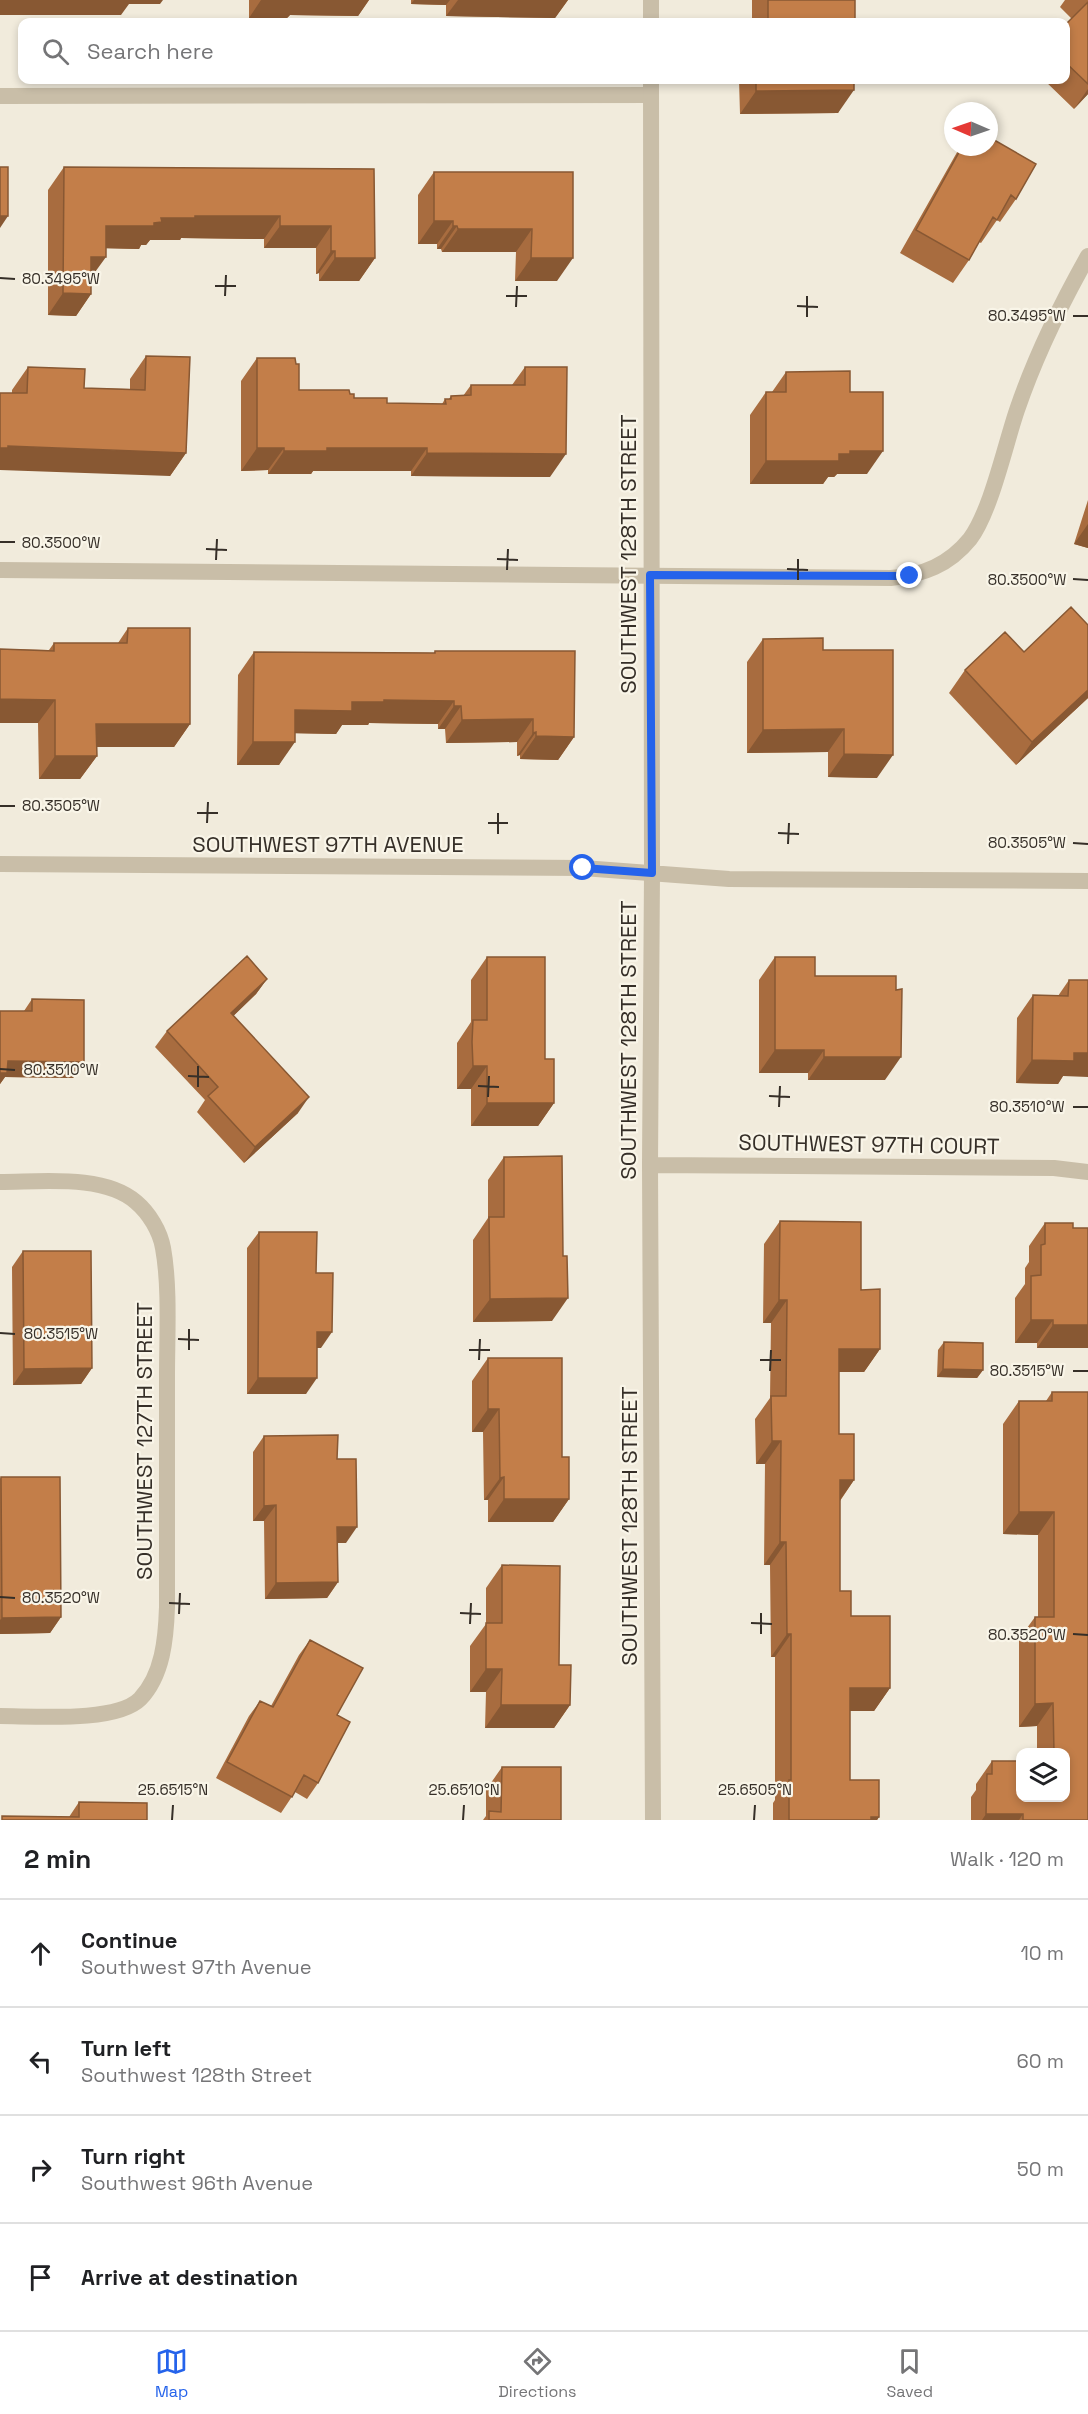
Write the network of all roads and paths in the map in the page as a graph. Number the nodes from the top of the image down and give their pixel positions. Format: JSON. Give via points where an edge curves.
{"nodes":[{"id":1,"x":651,"y":0,"type":"edge"},
{"id":2,"x":651,"y":18,"type":"edge"},
{"id":3,"x":651,"y":87,"type":"edge"},
{"id":4,"x":0,"y":96,"type":"edge"},
{"id":5,"x":1088,"y":256,"type":"edge"},
{"id":6,"x":0,"y":570,"type":"edge"},
{"id":7,"x":650,"y":575,"type":"junction"},
{"id":8,"x":0,"y":864,"type":"edge"},
{"id":9,"x":652,"y":873,"type":"junction"},
{"id":10,"x":1088,"y":881,"type":"edge"},
{"id":11,"x":650,"y":1165,"type":"junction"},
{"id":12,"x":1088,"y":1172,"type":"edge"},
{"id":13,"x":0,"y":1182,"type":"edge"},
{"id":14,"x":0,"y":1716,"type":"edge"},
{"id":15,"x":653,"y":1820,"type":"edge"}],
"edges":[{"from":1,"to":2,"type":"street"},
{"from":3,"to":4,"type":"street"},
{"from":3,"to":7,"type":"street","name":"SOUTHWEST 128TH STREET"},
{"from":5,"to":7,"type":"street","via":[[1018,407],[983,514],[971,537],[942,564],[910,576]]},
{"from":6,"to":7,"type":"street"},
{"from":7,"to":9,"type":"street","name":"SOUTHWEST 128TH STREET"},
{"from":8,"to":9,"type":"street","name":"SOUTHWEST 97TH AVENUE","via":[[583,868]]},
{"from":9,"to":10,"type":"street","name":"SOUTHWEST 97TH AVENUE","via":[[729,879]]},
{"from":9,"to":11,"type":"street","name":"SOUTHWEST 128TH STREET"},
{"from":11,"to":12,"type":"street","name":"SOUTHWEST 97TH COURT","via":[[1054,1168]]},
{"from":11,"to":15,"type":"street","name":"SOUTHWEST 128TH STREET"},
{"from":13,"to":14,"type":"street","name":"SOUTHWEST 127TH STREET","via":[[88,1183],[123,1192],[144,1210],[158,1232],[163,1248],[166,1301],[166,1632],[162,1656],[140,1698],[112,1713]]}]}
